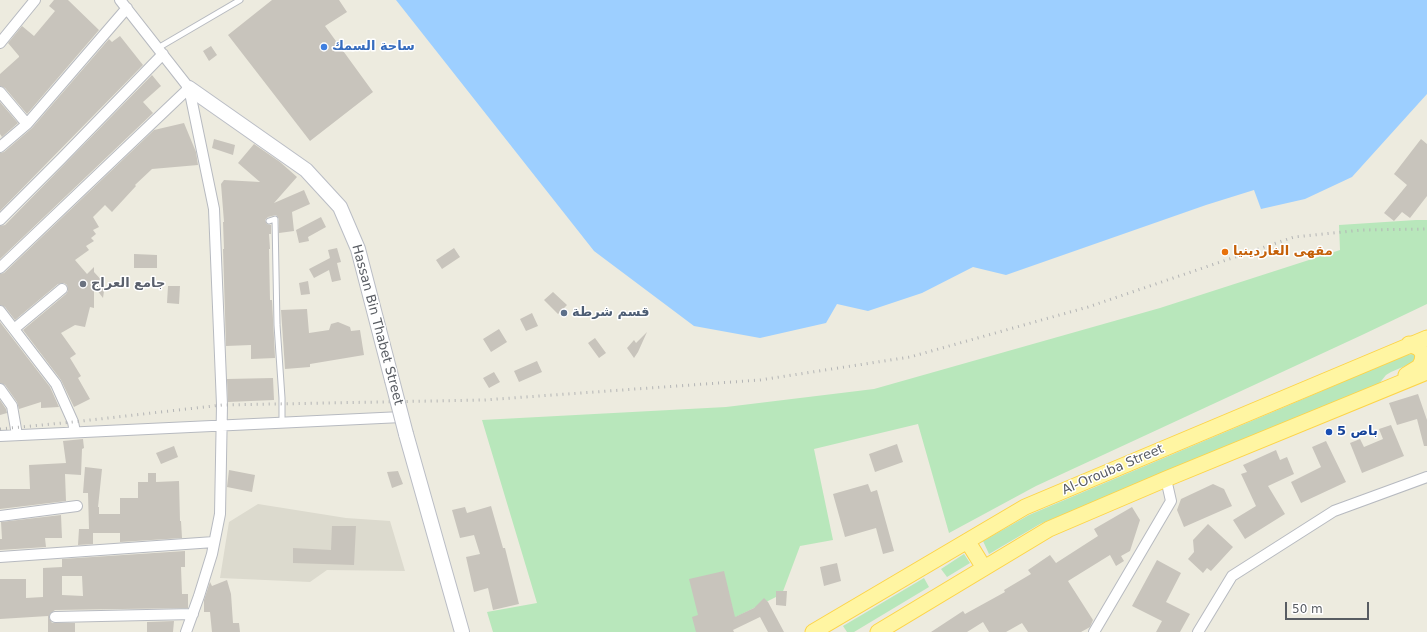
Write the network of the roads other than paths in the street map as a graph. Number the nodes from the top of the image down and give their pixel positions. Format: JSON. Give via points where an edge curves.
{"nodes":[{"id":1,"x":35,"y":0,"type":"edge"},
{"id":2,"x":240,"y":0,"type":"edge"},
{"id":3,"x":123,"y":4,"type":"edge"},
{"id":4,"x":0,"y":43,"type":"edge"},
{"id":5,"x":160,"y":51,"type":"junction"},
{"id":6,"x":189,"y":88,"type":"junction"},
{"id":7,"x":0,"y":92,"type":"edge"},
{"id":8,"x":27,"y":124,"type":"junction"},
{"id":9,"x":0,"y":147,"type":"edge"},
{"id":10,"x":0,"y":220,"type":"edge"},
{"id":11,"x":269,"y":221,"type":"dead end"},
{"id":12,"x":0,"y":268,"type":"edge"},
{"id":13,"x":62,"y":289,"type":"dead end"},
{"id":14,"x":0,"y":311,"type":"edge"},
{"id":15,"x":14,"y":330,"type":"junction"},
{"id":16,"x":1427,"y":338,"type":"edge"},
{"id":17,"x":1408,"y":344,"type":"junction"},
{"id":18,"x":1427,"y":372,"type":"edge"},
{"id":19,"x":1392,"y":386,"type":"junction"},
{"id":20,"x":0,"y":389,"type":"edge"},
{"id":21,"x":402,"y":417,"type":"junction"},
{"id":22,"x":282,"y":422,"type":"junction"},
{"id":23,"x":222,"y":425,"type":"junction"},
{"id":24,"x":75,"y":432,"type":"junction"},
{"id":25,"x":17,"y":435,"type":"junction"},
{"id":26,"x":0,"y":436,"type":"edge"},
{"id":27,"x":1427,"y":477,"type":"edge"},
{"id":28,"x":1166,"y":479,"type":"junction"},
{"id":29,"x":78,"y":506,"type":"dead end"},
{"id":30,"x":0,"y":516,"type":"edge"},
{"id":31,"x":214,"y":542,"type":"junction"},
{"id":32,"x":968,"y":542,"type":"junction"},
{"id":33,"x":0,"y":557,"type":"edge"},
{"id":34,"x":984,"y":568,"type":"junction"},
{"id":35,"x":193,"y":614,"type":"junction"},
{"id":36,"x":55,"y":617,"type":"dead end"},
{"id":37,"x":822,"y":630,"type":"edge"},
{"id":38,"x":186,"y":632,"type":"edge"},
{"id":39,"x":462,"y":632,"type":"edge"},
{"id":40,"x":878,"y":632,"type":"edge"},
{"id":41,"x":1094,"y":632,"type":"edge"},
{"id":42,"x":1198,"y":632,"type":"edge"}],
"edges":[{"from":1,"to":4,"type":"street"},
{"from":2,"to":5,"type":"lane"},
{"from":3,"to":5,"type":"street"},
{"from":3,"to":8,"type":"street"},
{"from":5,"to":6,"type":"street"},
{"from":5,"to":10,"type":"street","via":[[62,158]]},
{"from":6,"to":12,"type":"street"},
{"from":6,"to":21,"type":"street","name":"Hassan Bin Thabet Street","bridge":true,"via":[[306,170],[340,207],[358,249]]},
{"from":6,"to":23,"type":"street","via":[[214,209]]},
{"from":7,"to":8,"type":"street"},
{"from":8,"to":9,"type":"street"},
{"from":11,"to":22,"type":"lane","via":[[275,219]]},
{"from":13,"to":15,"type":"street"},
{"from":14,"to":15,"type":"street"},
{"from":15,"to":24,"type":"street","via":[[56,384]]},
{"from":16,"to":17,"type":"main road","name":"Al-Orouba Street"},
{"from":17,"to":19,"type":"main road","via":[[1419,348],[1423,354],[1422,362],[1419,367]]},
{"from":17,"to":32,"type":"main road","name":"Al-Orouba Street","via":[[1025,507]]},
{"from":18,"to":19,"type":"main road"},
{"from":19,"to":28,"type":"main road"},
{"from":20,"to":25,"type":"street","via":[[12,406]]},
{"from":21,"to":22,"type":"street"},
{"from":21,"to":39,"type":"street","name":"Hassan Bin Thabet Street","bridge":true},
{"from":22,"to":23,"type":"street"},
{"from":23,"to":24,"type":"street"},
{"from":23,"to":31,"type":"street","via":[[220,514]]},
{"from":24,"to":25,"type":"street"},
{"from":25,"to":26,"type":"street"},
{"from":27,"to":42,"type":"street","via":[[1334,511],[1232,576]]},
{"from":28,"to":34,"type":"main road","via":[[1049,529]]},
{"from":28,"to":41,"type":"street","via":[[1171,501]]},
{"from":29,"to":30,"type":"street"},
{"from":31,"to":33,"type":"street"},
{"from":31,"to":35,"type":"street"},
{"from":32,"to":34,"type":"main road"},
{"from":32,"to":37,"type":"main road","name":"Al-Orouba Street","via":[[927,564]]},
{"from":34,"to":40,"type":"main road"},
{"from":35,"to":36,"type":"street"},
{"from":35,"to":38,"type":"street"}]}
